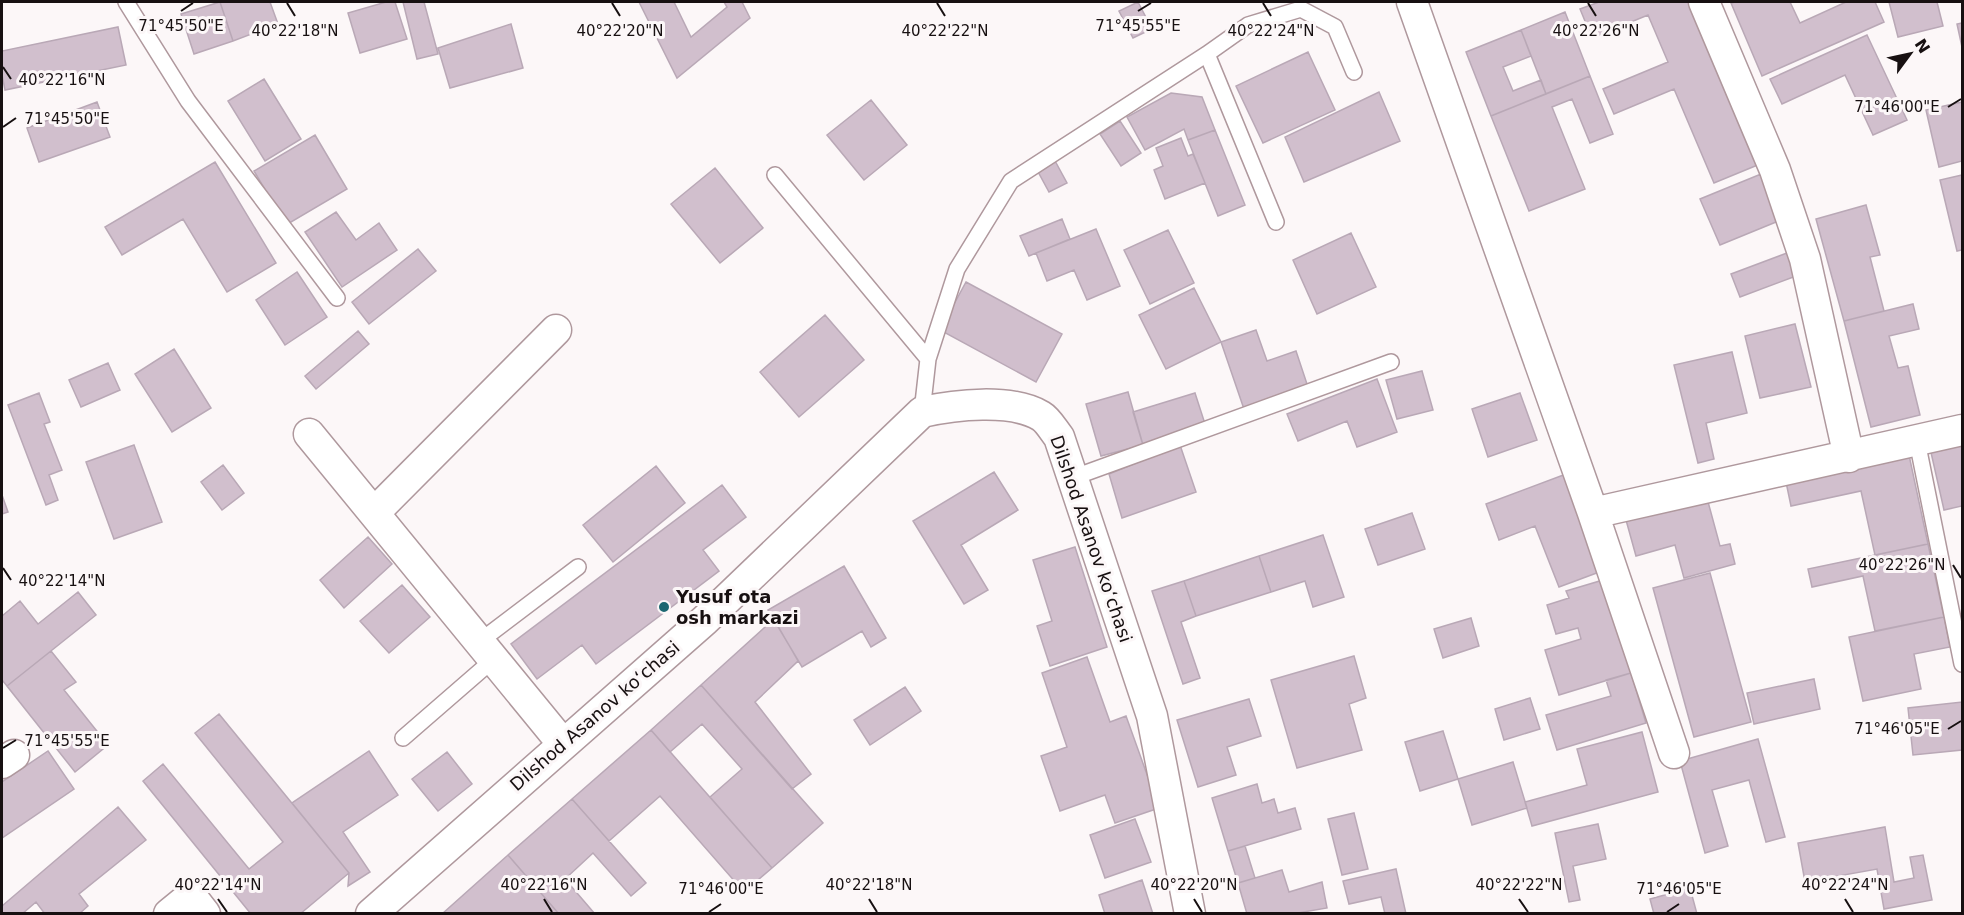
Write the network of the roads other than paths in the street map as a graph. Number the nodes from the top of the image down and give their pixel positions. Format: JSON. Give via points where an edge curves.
{"nodes":[{"id":1,"x":126,"y":2,"type":"edge"},
{"id":2,"x":1412,"y":2,"type":"edge"},
{"id":3,"x":1704,"y":2,"type":"edge"},
{"id":4,"x":1208,"y":54,"type":"junction"},
{"id":5,"x":1354,"y":72,"type":"dead end"},
{"id":6,"x":775,"y":175,"type":"dead end"},
{"id":7,"x":1276,"y":222,"type":"dead end"},
{"id":8,"x":337,"y":298,"type":"dead end"},
{"id":9,"x":556,"y":330,"type":"dead end"},
{"id":10,"x":928,"y":359,"type":"junction"},
{"id":11,"x":1391,"y":362,"type":"dead end"},
{"id":12,"x":922,"y":412,"type":"junction"},
{"id":13,"x":1962,"y":430,"type":"edge"},
{"id":14,"x":309,"y":434,"type":"dead end"},
{"id":15,"x":1917,"y":441,"type":"junction"},
{"id":16,"x":1849,"y":457,"type":"junction"},
{"id":17,"x":1072,"y":478,"type":"junction"},
{"id":18,"x":374,"y":513,"type":"junction"},
{"id":19,"x":1593,"y":513,"type":"junction"},
{"id":20,"x":578,"y":567,"type":"dead end"},
{"id":21,"x":486,"y":650,"type":"junction"},
{"id":22,"x":1962,"y":664,"type":"edge"},
{"id":23,"x":403,"y":738,"type":"dead end"},
{"id":24,"x":563,"y":744,"type":"junction"},
{"id":25,"x":1674,"y":753,"type":"dead end"},
{"id":26,"x":169,"y":914,"type":"edge"},
{"id":27,"x":205,"y":914,"type":"edge"},
{"id":28,"x":371,"y":914,"type":"edge"},
{"id":29,"x":1190,"y":914,"type":"edge"}],
"edges":[{"from":1,"to":8,"type":"lane","via":[[188,101]]},
{"from":2,"to":19,"type":"street"},
{"from":3,"to":16,"type":"street","via":[[1775,170],[1805,259]]},
{"from":4,"to":5,"type":"lane","via":[[1248,25],[1301,9],[1335,27]]},
{"from":4,"to":7,"type":"lane"},
{"from":4,"to":10,"type":"lane","via":[[1011,181],[957,269]]},
{"from":6,"to":10,"type":"lane"},
{"from":9,"to":18,"type":"street"},
{"from":10,"to":12,"type":"lane"},
{"from":11,"to":17,"type":"lane"},
{"from":12,"to":17,"type":"street","name":"Dilshod Asanov koʻchasi","via":[[954,405],[998,405],[1042,416],[1059,438]]},
{"from":12,"to":24,"type":"street","name":"Dilshod Asanov koʻchasi","via":[[705,620]]},
{"from":13,"to":15,"type":"street"},
{"from":14,"to":18,"type":"street"},
{"from":15,"to":16,"type":"street"},
{"from":15,"to":22,"type":"lane"},
{"from":16,"to":19,"type":"street"},
{"from":17,"to":29,"type":"street","name":"Dilshod Asanov koʻchasi","via":[[1152,716]]},
{"from":18,"to":21,"type":"street"},
{"from":19,"to":25,"type":"street"},
{"from":20,"to":21,"type":"lane"},
{"from":21,"to":23,"type":"lane"},
{"from":21,"to":24,"type":"street"},
{"from":24,"to":28,"type":"street","name":"Dilshod Asanov koʻchasi"},
{"from":26,"to":27,"type":"street","via":[[191,896]]}]}
